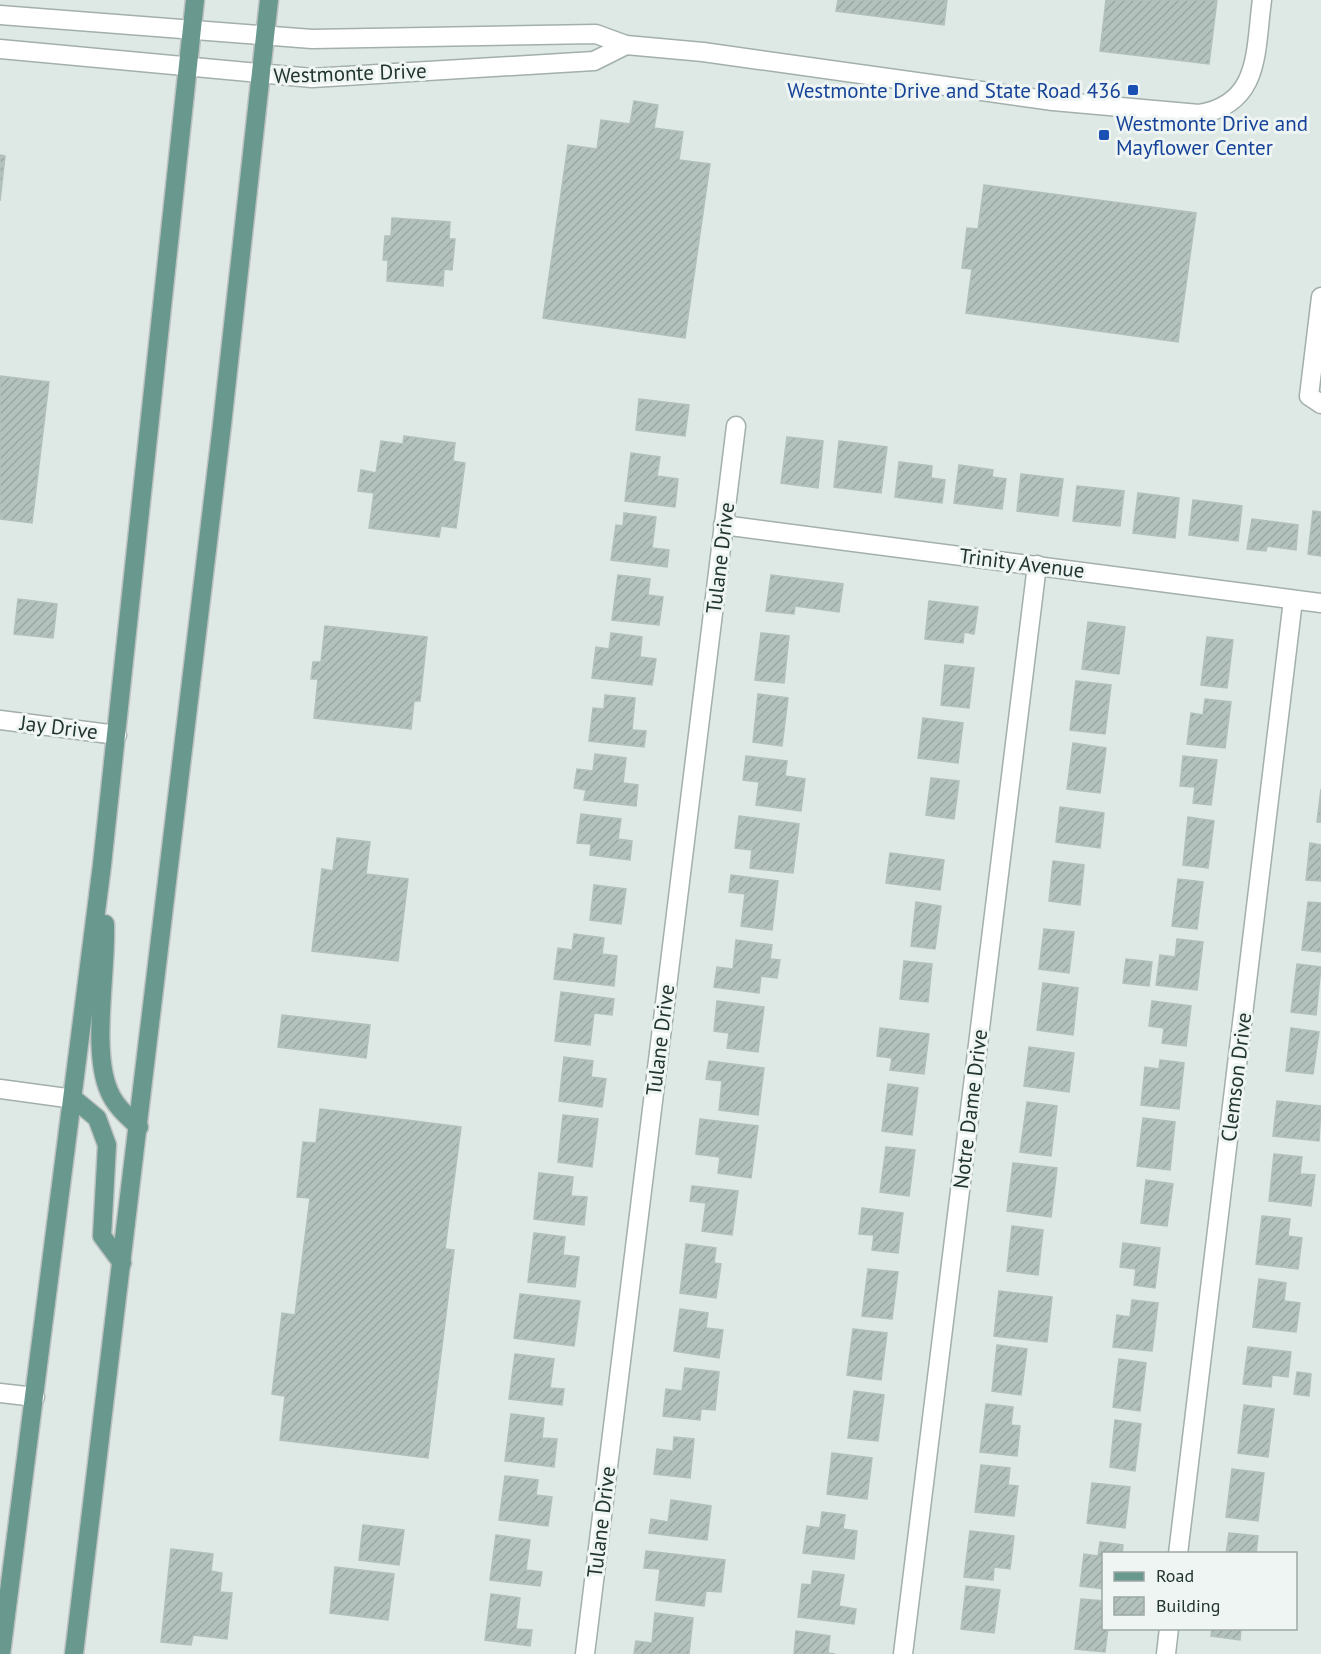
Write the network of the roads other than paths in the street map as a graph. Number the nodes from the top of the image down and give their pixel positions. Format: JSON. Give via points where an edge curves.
{"nodes":[{"id":1,"x":195,"y":0,"type":"edge"},
{"id":2,"x":269,"y":0,"type":"edge"},
{"id":3,"x":1262,"y":0,"type":"edge"},
{"id":4,"x":0,"y":15,"type":"edge"},
{"id":5,"x":192,"y":30,"type":"junction"},
{"id":6,"x":265,"y":36,"type":"junction"},
{"id":7,"x":626,"y":45,"type":"junction"},
{"id":8,"x":0,"y":49,"type":"edge"},
{"id":9,"x":188,"y":68,"type":"junction"},
{"id":10,"x":261,"y":75,"type":"junction"},
{"id":11,"x":1321,"y":297,"type":"edge"},
{"id":12,"x":1321,"y":404,"type":"edge"},
{"id":13,"x":736,"y":426,"type":"dead end"},
{"id":14,"x":723,"y":525,"type":"junction"},
{"id":15,"x":1037,"y":565,"type":"junction"},
{"id":16,"x":1293,"y":600,"type":"junction"},
{"id":17,"x":1321,"y":603,"type":"edge"},
{"id":18,"x":0,"y":720,"type":"edge"},
{"id":19,"x":117,"y":735,"type":"junction"},
{"id":20,"x":102,"y":865,"type":"junction"},
{"id":21,"x":0,"y":1089,"type":"edge"},
{"id":22,"x":74,"y":1098,"type":"junction"},
{"id":23,"x":139,"y":1127,"type":"junction"},
{"id":24,"x":122,"y":1263,"type":"junction"},
{"id":25,"x":0,"y":1393,"type":"edge"},
{"id":26,"x":35,"y":1397,"type":"junction"},
{"id":27,"x":1178,"y":1552,"type":"edge"},
{"id":28,"x":1169,"y":1630,"type":"edge"},
{"id":29,"x":1,"y":1654,"type":"edge"},
{"id":30,"x":74,"y":1654,"type":"edge"},
{"id":31,"x":585,"y":1654,"type":"edge"},
{"id":32,"x":903,"y":1654,"type":"edge"},
{"id":33,"x":1166,"y":1654,"type":"edge"}],
"edges":[{"from":1,"to":5,"type":"main road"},
{"from":2,"to":6,"type":"main road"},
{"from":3,"to":7,"type":"street","name":"Westmonte Drive","via":[[1251,76],[1230,105],[1199,114],[1053,100],[713,53]]},
{"from":4,"to":5,"type":"street","name":"Westmonte Drive"},
{"from":5,"to":6,"type":"street","name":"Westmonte Drive"},
{"from":5,"to":9,"type":"main road"},
{"from":6,"to":7,"type":"street","name":"Westmonte Drive","via":[[312,39],[596,34]]},
{"from":6,"to":10,"type":"main road"},
{"from":7,"to":10,"type":"street","name":"Westmonte Drive","via":[[594,61],[312,78]]},
{"from":8,"to":9,"type":"street","name":"Westmonte Drive"},
{"from":9,"to":10,"type":"street","name":"Westmonte Drive"},
{"from":9,"to":19,"type":"main road"},
{"from":10,"to":23,"type":"main road"},
{"from":11,"to":12,"type":"street","via":[[1309,396]]},
{"from":13,"to":14,"type":"street","name":"Tulane Drive"},
{"from":14,"to":15,"type":"street","name":"Trinity Avenue"},
{"from":14,"to":31,"type":"street","name":"Tulane Drive"},
{"from":15,"to":16,"type":"street","name":"Trinity Avenue"},
{"from":15,"to":32,"type":"street","name":"Notre Dame Drive"},
{"from":16,"to":17,"type":"street","name":"Trinity Avenue"},
{"from":16,"to":27,"type":"street","name":"Clemson Drive"},
{"from":18,"to":19,"type":"street","name":"Jay Drive"},
{"from":19,"to":20,"type":"main road"},
{"from":20,"to":22,"type":"main road"},
{"from":20,"to":23,"type":"main road","via":[[104,1074],[109,1092]]},
{"from":21,"to":22,"type":"street"},
{"from":22,"to":24,"type":"main road","via":[[97,1118],[107,1144],[102,1236]]},
{"from":22,"to":26,"type":"main road"},
{"from":23,"to":24,"type":"main road"},
{"from":24,"to":30,"type":"main road"},
{"from":25,"to":26,"type":"street"},
{"from":26,"to":29,"type":"main road"},
{"from":28,"to":33,"type":"street"}]}
